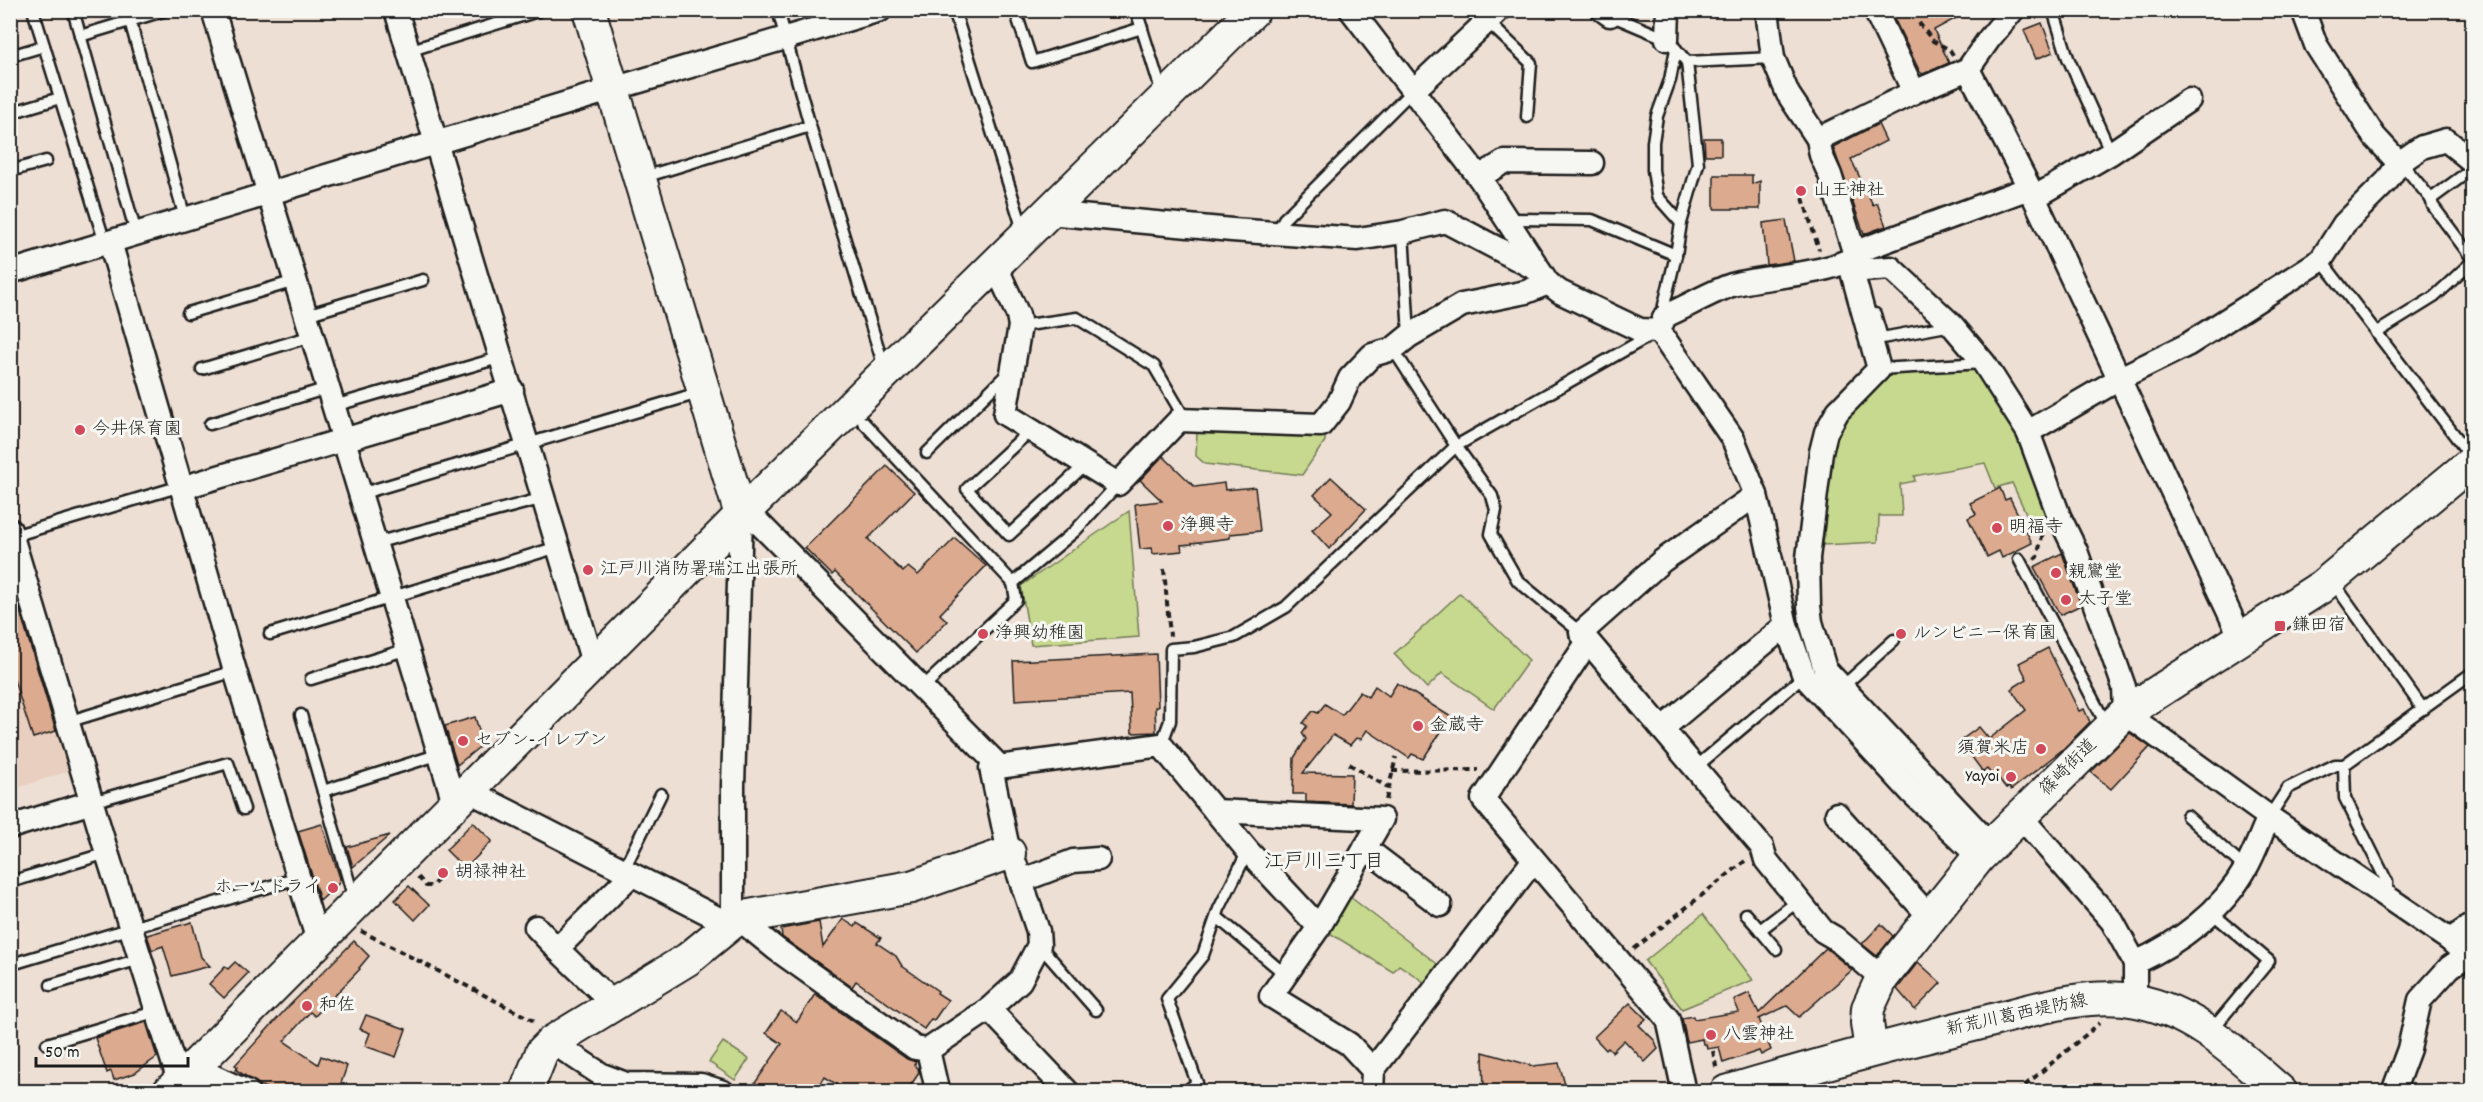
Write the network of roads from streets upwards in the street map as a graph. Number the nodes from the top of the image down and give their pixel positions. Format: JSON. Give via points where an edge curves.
{"nodes":[{"id":1,"x":213,"y":10,"type":"edge"},
{"id":2,"x":396,"y":10,"type":"edge"},
{"id":3,"x":589,"y":10,"type":"edge"},
{"id":4,"x":880,"y":10,"type":"edge"},
{"id":5,"x":1254,"y":10,"type":"edge"},
{"id":6,"x":1351,"y":10,"type":"edge"},
{"id":7,"x":1668,"y":10,"type":"edge"},
{"id":8,"x":1767,"y":10,"type":"edge"},
{"id":9,"x":1875,"y":10,"type":"edge"},
{"id":10,"x":2013,"y":10,"type":"edge"},
{"id":11,"x":2303,"y":10,"type":"edge"},
{"id":12,"x":1493,"y":16,"type":"edge"},
{"id":13,"x":1671,"y":44,"type":"road end"},
{"id":14,"x":1965,"y":70,"type":"junction"},
{"id":15,"x":613,"y":89,"type":"junction"},
{"id":16,"x":1414,"y":90,"type":"junction"},
{"id":17,"x":1914,"y":92,"type":"junction"},
{"id":18,"x":2189,"y":100,"type":"dead end"},
{"id":19,"x":1818,"y":139,"type":"junction"},
{"id":20,"x":436,"y":142,"type":"junction"},
{"id":21,"x":2472,"y":161,"type":"edge"},
{"id":22,"x":1592,"y":163,"type":"dead end"},
{"id":23,"x":2399,"y":163,"type":"junction"},
{"id":24,"x":1479,"y":177,"type":"junction"},
{"id":25,"x":268,"y":192,"type":"junction"},
{"id":26,"x":2032,"y":193,"type":"junction"},
{"id":27,"x":1048,"y":213,"type":"junction"},
{"id":28,"x":107,"y":242,"type":"junction"},
{"id":29,"x":1856,"y":263,"type":"junction"},
{"id":30,"x":995,"y":264,"type":"junction"},
{"id":31,"x":10,"y":272,"type":"edge"},
{"id":32,"x":1544,"y":277,"type":"junction"},
{"id":33,"x":1662,"y":324,"type":"junction"},
{"id":34,"x":2118,"y":379,"type":"junction"},
{"id":35,"x":512,"y":390,"type":"junction"},
{"id":36,"x":2028,"y":432,"type":"junction"},
{"id":37,"x":344,"y":441,"type":"junction"},
{"id":38,"x":2470,"y":468,"type":"edge"},
{"id":39,"x":181,"y":487,"type":"junction"},
{"id":40,"x":1756,"y":495,"type":"junction"},
{"id":41,"x":744,"y":513,"type":"junction"},
{"id":42,"x":11,"y":533,"type":"edge"},
{"id":43,"x":1786,"y":625,"type":"junction"},
{"id":44,"x":1584,"y":638,"type":"junction"},
{"id":45,"x":2241,"y":638,"type":"junction"},
{"id":46,"x":594,"y":666,"type":"junction"},
{"id":47,"x":1834,"y":695,"type":"junction"},
{"id":48,"x":2117,"y":721,"type":"junction"},
{"id":49,"x":1663,"y":728,"type":"junction"},
{"id":50,"x":999,"y":766,"type":"junction"},
{"id":51,"x":460,"y":796,"type":"junction"},
{"id":52,"x":92,"y":802,"type":"junction"},
{"id":53,"x":1215,"y":811,"type":"junction"},
{"id":54,"x":1837,"y":814,"type":"dead end"},
{"id":55,"x":2021,"y":817,"type":"junction"},
{"id":56,"x":2269,"y":817,"type":"junction"},
{"id":57,"x":10,"y":827,"type":"edge"},
{"id":58,"x":1980,"y":847,"type":"junction"},
{"id":59,"x":1365,"y":848,"type":"junction"},
{"id":60,"x":1098,"y":858,"type":"dead end"},
{"id":61,"x":1533,"y":861,"type":"junction"},
{"id":62,"x":1015,"y":867,"type":"junction"},
{"id":63,"x":627,"y":873,"type":"junction"},
{"id":64,"x":1440,"y":905,"type":"dead end"},
{"id":65,"x":1930,"y":917,"type":"junction"},
{"id":66,"x":337,"y":921,"type":"junction"},
{"id":67,"x":734,"y":921,"type":"junction"},
{"id":68,"x":2472,"y":925,"type":"edge"},
{"id":69,"x":536,"y":927,"type":"dead end"},
{"id":70,"x":1319,"y":927,"type":"junction"},
{"id":71,"x":2450,"y":940,"type":"junction"},
{"id":72,"x":557,"y":949,"type":"junction"},
{"id":73,"x":2469,"y":954,"type":"edge"},
{"id":74,"x":2134,"y":963,"type":"junction"},
{"id":75,"x":1882,"y":978,"type":"junction"},
{"id":76,"x":2135,"y":1000,"type":"junction"},
{"id":77,"x":613,"y":1003,"type":"junction"},
{"id":78,"x":989,"y":1009,"type":"junction"},
{"id":79,"x":557,"y":1038,"type":"junction"},
{"id":80,"x":928,"y":1050,"type":"junction"},
{"id":81,"x":1871,"y":1050,"type":"junction"},
{"id":82,"x":180,"y":1080,"type":"edge"},
{"id":83,"x":1372,"y":1081,"type":"edge"},
{"id":84,"x":1722,"y":1084,"type":"edge"},
{"id":85,"x":248,"y":1092,"type":"edge"},
{"id":86,"x":526,"y":1092,"type":"edge"},
{"id":87,"x":723,"y":1092,"type":"edge"},
{"id":88,"x":933,"y":1092,"type":"edge"},
{"id":89,"x":1068,"y":1092,"type":"edge"},
{"id":90,"x":1684,"y":1092,"type":"edge"},
{"id":91,"x":2281,"y":1092,"type":"edge"},
{"id":92,"x":2393,"y":1092,"type":"edge"}],
"edges":[{"from":1,"to":25,"type":"street"},
{"from":2,"to":20,"type":"street"},
{"from":3,"to":15,"type":"street"},
{"from":4,"to":15,"type":"street"},
{"from":5,"to":27,"type":"street"},
{"from":6,"to":16,"type":"street"},
{"from":7,"to":13,"type":"street"},
{"from":8,"to":19,"type":"street","via":[[1773,58],[1788,94]]},
{"from":9,"to":17,"type":"street"},
{"from":10,"to":14,"type":"street"},
{"from":11,"to":23,"type":"street","via":[[2322,56],[2374,136]]},
{"from":12,"to":16,"type":"street"},
{"from":14,"to":17,"type":"street"},
{"from":14,"to":26,"type":"street"},
{"from":15,"to":20,"type":"street"},
{"from":15,"to":41,"type":"street"},
{"from":16,"to":24,"type":"street"},
{"from":17,"to":19,"type":"street"},
{"from":18,"to":26,"type":"street","via":[[2111,153],[2040,194]]},
{"from":19,"to":29,"type":"street"},
{"from":20,"to":25,"type":"street"},
{"from":20,"to":35,"type":"street"},
{"from":21,"to":23,"type":"street","via":[[2446,140],[2422,147]]},
{"from":22,"to":24,"type":"street","via":[[1504,162]]},
{"from":23,"to":34,"type":"street","via":[[2387,181],[2344,224],[2321,260],[2187,345]]},
{"from":24,"to":32,"type":"street"},
{"from":25,"to":28,"type":"street"},
{"from":25,"to":37,"type":"street"},
{"from":26,"to":29,"type":"street","via":[[2021,191],[1861,250]]},
{"from":26,"to":34,"type":"street"},
{"from":27,"to":30,"type":"street"},
{"from":27,"to":32,"type":"street","via":[[1358,239],[1446,221]]},
{"from":28,"to":31,"type":"street"},
{"from":28,"to":39,"type":"street"},
{"from":29,"to":33,"type":"street","via":[[1729,286]]},
{"from":29,"to":36,"type":"street","via":[[1891,268],[1952,325],[1984,363]]},
{"from":29,"to":47,"type":"street","via":[[1879,369],[1838,411],[1826,432],[1809,546],[1811,622]]},
{"from":30,"to":32,"type":"street","via":[[1020,326],[1005,414],[1118,484],[1179,420],[1322,424],[1339,402],[1350,378],[1372,355],[1401,343],[1462,305],[1526,292]]},
{"from":30,"to":41,"type":"street"},
{"from":32,"to":33,"type":"street","via":[[1560,292],[1640,330]]},
{"from":33,"to":40,"type":"street","via":[[1733,439]]},
{"from":34,"to":36,"type":"street"},
{"from":34,"to":45,"type":"street"},
{"from":35,"to":37,"type":"street"},
{"from":35,"to":46,"type":"street"},
{"from":36,"to":48,"type":"street","via":[[2124,687]]},
{"from":37,"to":39,"type":"street"},
{"from":37,"to":51,"type":"street","via":[[440,754]]},
{"from":38,"to":45,"type":"street","name":"篠崎街道","via":[[2331,579]]},
{"from":39,"to":66,"type":"street","via":[[298,878]]},
{"from":40,"to":43,"type":"street"},
{"from":40,"to":44,"type":"street","via":[[1662,561]]},
{"from":41,"to":46,"type":"street"},
{"from":41,"to":50,"type":"street"},
{"from":41,"to":67,"type":"street","via":[[733,786]]},
{"from":42,"to":52,"type":"street"},
{"from":43,"to":47,"type":"street","via":[[1804,676]]},
{"from":43,"to":49,"type":"street"},
{"from":44,"to":49,"type":"street"},
{"from":44,"to":61,"type":"street","via":[[1483,799]]},
{"from":45,"to":48,"type":"street","name":"篠崎街道"},
{"from":46,"to":51,"type":"street"},
{"from":47,"to":58,"type":"street","via":[[1912,793]]},
{"from":48,"to":55,"type":"street","name":"篠崎街道"},
{"from":48,"to":56,"type":"street"},
{"from":49,"to":75,"type":"street","via":[[1762,847],[1766,860],[1823,930]]},
{"from":50,"to":53,"type":"street","via":[[1161,745]]},
{"from":50,"to":62,"type":"street","via":[[991,768]]},
{"from":51,"to":63,"type":"street"},
{"from":51,"to":66,"type":"street"},
{"from":52,"to":57,"type":"street"},
{"from":52,"to":82,"type":"street"},
{"from":53,"to":59,"type":"street","via":[[1382,819]]},
{"from":53,"to":70,"type":"street"},
{"from":54,"to":65,"type":"street"},
{"from":55,"to":58,"type":"street","name":"篠崎街道"},
{"from":55,"to":74,"type":"street","via":[[2112,921]]},
{"from":56,"to":71,"type":"street"},
{"from":56,"to":74,"type":"street","via":[[2246,868],[2212,914],[2157,953]]},
{"from":58,"to":65,"type":"street","name":"篠崎街道"},
{"from":59,"to":64,"type":"street"},
{"from":59,"to":70,"type":"street"},
{"from":60,"to":62,"type":"street"},
{"from":61,"to":83,"type":"street"},
{"from":61,"to":90,"type":"street","via":[[1668,1019]]},
{"from":62,"to":67,"type":"street"},
{"from":62,"to":78,"type":"street","via":[[1038,931],[1039,945],[1020,981]]},
{"from":63,"to":67,"type":"street"},
{"from":63,"to":72,"type":"street"},
{"from":65,"to":75,"type":"street","name":"篠崎街道"},
{"from":66,"to":82,"type":"street"},
{"from":67,"to":77,"type":"street","via":[[688,959]]},
{"from":67,"to":80,"type":"street","via":[[915,1048]]},
{"from":68,"to":71,"type":"street"},
{"from":69,"to":72,"type":"street"},
{"from":70,"to":83,"type":"street","via":[[1271,996],[1349,1044]]},
{"from":71,"to":73,"type":"street"},
{"from":72,"to":77,"type":"street"},
{"from":73,"to":92,"type":"street","via":[[2450,967],[2420,1000],[2409,1049]]},
{"from":74,"to":76,"type":"street"},
{"from":75,"to":81,"type":"street","name":"篠崎街道","via":[[1868,1008],[1866,1023]]},
{"from":76,"to":81,"type":"street","name":"新荒川葛西堤防線","via":[[2099,999],[2057,1005]]},
{"from":76,"to":91,"type":"street","name":"新荒川葛西堤防線","via":[[2177,1014],[2210,1032]]},
{"from":77,"to":79,"type":"street"},
{"from":78,"to":80,"type":"street"},
{"from":78,"to":89,"type":"street"},
{"from":79,"to":86,"type":"street","via":[[542,1052]]},
{"from":79,"to":87,"type":"street","via":[[602,1075],[626,1084],[701,1084]]},
{"from":80,"to":88,"type":"street","via":[[936,1085]]},
{"from":81,"to":84,"type":"street"},
{"from":82,"to":85,"type":"street"}]}
